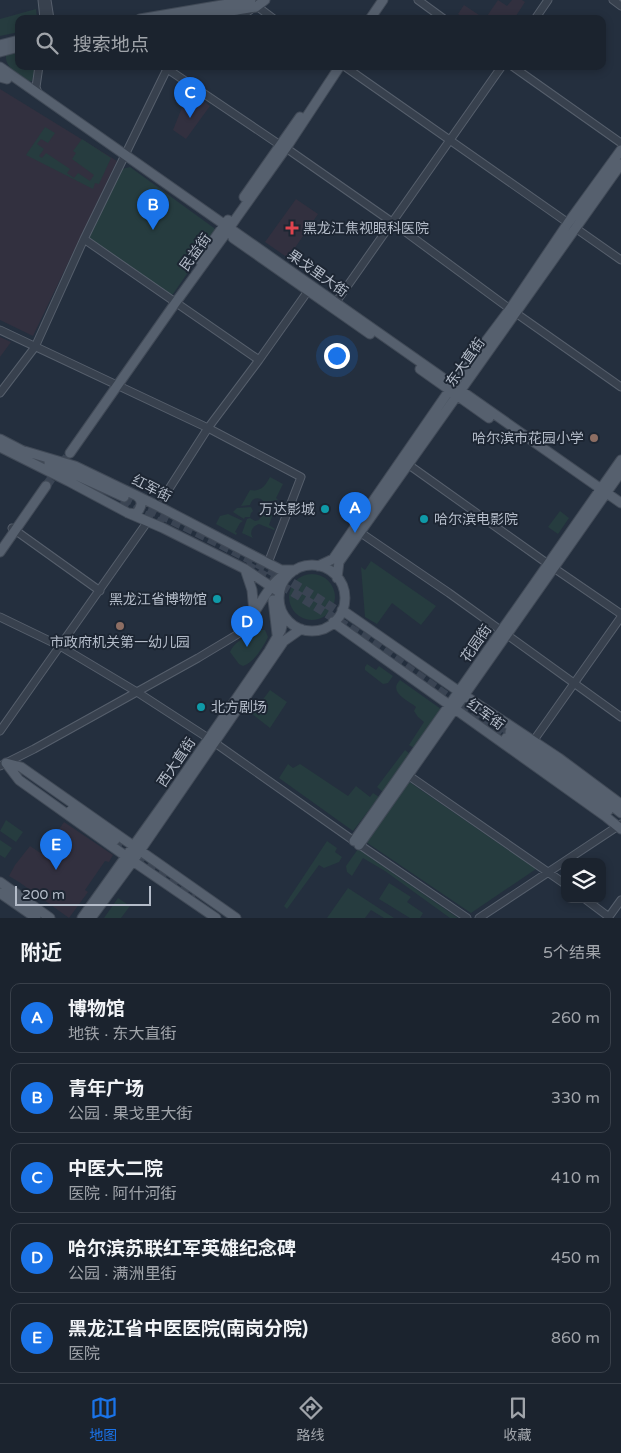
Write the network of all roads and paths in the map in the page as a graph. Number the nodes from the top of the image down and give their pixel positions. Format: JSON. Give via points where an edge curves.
{"nodes":[{"id":1,"x":42,"y":0,"type":"edge"},
{"id":2,"x":47,"y":0,"type":"edge"},
{"id":3,"x":265,"y":0,"type":"edge"},
{"id":4,"x":383,"y":0,"type":"edge"},
{"id":5,"x":390,"y":0,"type":"edge"},
{"id":6,"x":418,"y":0,"type":"edge"},
{"id":7,"x":548,"y":0,"type":"edge"},
{"id":8,"x":613,"y":0,"type":"edge"},
{"id":9,"x":253,"y":2,"type":"edge"},
{"id":10,"x":621,"y":6,"type":"edge"},
{"id":11,"x":44,"y":15,"type":"edge"},
{"id":12,"x":49,"y":15,"type":"edge"},
{"id":13,"x":167,"y":15,"type":"edge"},
{"id":14,"x":198,"y":15,"type":"edge"},
{"id":15,"x":242,"y":15,"type":"edge"},
{"id":16,"x":269,"y":15,"type":"edge"},
{"id":17,"x":373,"y":15,"type":"edge"},
{"id":18,"x":380,"y":15,"type":"edge"},
{"id":19,"x":439,"y":15,"type":"edge"},
{"id":20,"x":538,"y":15,"type":"edge"},
{"id":21,"x":15,"y":42,"type":"edge"},
{"id":22,"x":15,"y":48,"type":"edge"},
{"id":23,"x":2,"y":50,"type":"edge"},
{"id":24,"x":0,"y":67,"type":"edge"},
{"id":25,"x":38,"y":70,"type":"edge"},
{"id":26,"x":166,"y":70,"type":"edge"},
{"id":27,"x":171,"y":70,"type":"edge"},
{"id":28,"x":333,"y":70,"type":"edge"},
{"id":29,"x":337,"y":70,"type":"edge"},
{"id":30,"x":350,"y":70,"type":"edge"},
{"id":31,"x":499,"y":70,"type":"edge"},
{"id":32,"x":518,"y":70,"type":"edge"},
{"id":33,"x":2,"y":77,"type":"edge"},
{"id":34,"x":38,"y":93,"type":"junction"},
{"id":35,"x":450,"y":140,"type":"junction"},
{"id":36,"x":621,"y":143,"type":"edge"},
{"id":37,"x":283,"y":147,"type":"junction"},
{"id":38,"x":621,"y":150,"type":"edge"},
{"id":39,"x":124,"y":156,"type":"junction"},
{"id":40,"x":621,"y":164,"type":"edge"},
{"id":41,"x":392,"y":222,"type":"junction"},
{"id":42,"x":572,"y":225,"type":"junction"},
{"id":43,"x":225,"y":229,"type":"junction"},
{"id":44,"x":84,"y":239,"type":"junction"},
{"id":45,"x":621,"y":260,"type":"edge"},
{"id":46,"x":308,"y":291,"type":"junction"},
{"id":47,"x":174,"y":300,"type":"junction"},
{"id":48,"x":334,"y":305,"type":"junction"},
{"id":49,"x":513,"y":311,"type":"junction"},
{"id":50,"x":0,"y":330,"type":"edge"},
{"id":51,"x":35,"y":347,"type":"junction"},
{"id":52,"x":259,"y":360,"type":"junction"},
{"id":53,"x":115,"y":384,"type":"junction"},
{"id":54,"x":621,"y":386,"type":"edge"},
{"id":55,"x":455,"y":391,"type":"junction"},
{"id":56,"x":0,"y":393,"type":"edge"},
{"id":57,"x":208,"y":428,"type":"junction"},
{"id":58,"x":0,"y":439,"type":"edge"},
{"id":59,"x":0,"y":447,"type":"edge"},
{"id":60,"x":68,"y":452,"type":"tunnel mouth"},
{"id":61,"x":20,"y":454,"type":"junction"},
{"id":62,"x":621,"y":460,"type":"edge"},
{"id":63,"x":409,"y":465,"type":"junction"},
{"id":64,"x":621,"y":472,"type":"edge"},
{"id":65,"x":44,"y":485,"type":"tunnel mouth"},
{"id":66,"x":602,"y":493,"type":"junction"},
{"id":67,"x":137,"y":496,"type":"junction"},
{"id":68,"x":122,"y":500,"type":"tunnel mouth"},
{"id":69,"x":621,"y":503,"type":"edge"},
{"id":70,"x":158,"y":506,"type":"junction"},
{"id":71,"x":621,"y":510,"type":"edge"},
{"id":72,"x":128,"y":513,"type":"junction"},
{"id":73,"x":148,"y":522,"type":"junction"},
{"id":74,"x":14,"y":529,"type":"junction"},
{"id":75,"x":361,"y":533,"type":"junction"},
{"id":76,"x":0,"y":544,"type":"edge"},
{"id":77,"x":0,"y":552,"type":"edge"},
{"id":78,"x":268,"y":563,"type":"junction"},
{"id":79,"x":318,"y":566,"type":"junction"},
{"id":80,"x":551,"y":566,"type":"junction"},
{"id":81,"x":245,"y":569,"type":"junction"},
{"id":82,"x":294,"y":570,"type":"junction"},
{"id":83,"x":337,"y":578,"type":"junction"},
{"id":84,"x":275,"y":590,"type":"junction"},
{"id":85,"x":100,"y":591,"type":"junction"},
{"id":86,"x":342,"y":610,"type":"junction"},
{"id":87,"x":254,"y":612,"type":"junction"},
{"id":88,"x":284,"y":616,"type":"junction"},
{"id":89,"x":621,"y":616,"type":"edge"},
{"id":90,"x":0,"y":617,"type":"edge"},
{"id":91,"x":333,"y":622,"type":"junction"},
{"id":92,"x":301,"y":629,"type":"junction"},
{"id":93,"x":504,"y":633,"type":"junction"},
{"id":94,"x":277,"y":637,"type":"junction"},
{"id":95,"x":60,"y":646,"type":"junction"},
{"id":96,"x":574,"y":683,"type":"junction"},
{"id":97,"x":137,"y":692,"type":"junction"},
{"id":98,"x":461,"y":693,"type":"junction"},
{"id":99,"x":452,"y":707,"type":"junction"},
{"id":100,"x":621,"y":717,"type":"edge"},
{"id":101,"x":0,"y":730,"type":"edge"},
{"id":102,"x":534,"y":740,"type":"junction"},
{"id":103,"x":211,"y":741,"type":"junction"},
{"id":104,"x":560,"y":758,"type":"junction"},
{"id":105,"x":2,"y":763,"type":"edge"},
{"id":106,"x":564,"y":770,"type":"junction"},
{"id":107,"x":0,"y":772,"type":"edge"},
{"id":108,"x":406,"y":773,"type":"junction"},
{"id":109,"x":573,"y":781,"type":"junction"},
{"id":110,"x":621,"y":804,"type":"edge"},
{"id":111,"x":621,"y":813,"type":"edge"},
{"id":112,"x":620,"y":825,"type":"edge"},
{"id":113,"x":115,"y":840,"type":"tunnel mouth"},
{"id":114,"x":356,"y":843,"type":"junction"},
{"id":115,"x":137,"y":848,"type":"junction"},
{"id":116,"x":130,"y":859,"type":"junction"},
{"id":117,"x":548,"y":872,"type":"junction"},
{"id":118,"x":561,"y":881,"type":"edge"},
{"id":119,"x":0,"y":882,"type":"edge"},
{"id":120,"x":0,"y":886,"type":"edge"},
{"id":121,"x":0,"y":893,"type":"edge"},
{"id":122,"x":197,"y":900,"type":"tunnel mouth"},
{"id":123,"x":621,"y":900,"type":"edge"},
{"id":124,"x":590,"y":903,"type":"edge"},
{"id":125,"x":609,"y":917,"type":"edge"},
{"id":126,"x":36,"y":918,"type":"edge"},
{"id":127,"x":44,"y":918,"type":"edge"},
{"id":128,"x":50,"y":918,"type":"edge"},
{"id":129,"x":82,"y":918,"type":"edge"},
{"id":130,"x":91,"y":918,"type":"edge"},
{"id":131,"x":216,"y":918,"type":"edge"},
{"id":132,"x":223,"y":918,"type":"edge"},
{"id":133,"x":236,"y":918,"type":"edge"},
{"id":134,"x":467,"y":918,"type":"edge"},
{"id":135,"x":479,"y":918,"type":"edge"}],
"edges":[{"from":1,"to":11,"type":"street"},
{"from":2,"to":12,"type":"street"},
{"from":3,"to":9,"type":"main road"},
{"from":4,"to":17,"type":"main road"},
{"from":5,"to":18,"type":"main road"},
{"from":6,"to":19,"type":"street"},
{"from":7,"to":20,"type":"street"},
{"from":8,"to":10,"type":"street"},
{"from":9,"to":13,"type":"main road"},
{"from":9,"to":14,"type":"main road"},
{"from":9,"to":15,"type":"street"},
{"from":9,"to":16,"type":"street"},
{"from":21,"to":23,"type":"main road"},
{"from":22,"to":23,"type":"main road"},
{"from":24,"to":34,"type":"main road","name":"果戈里大街"},
{"from":25,"to":34,"type":"street"},
{"from":26,"to":39,"type":"street"},
{"from":27,"to":37,"type":"street"},
{"from":28,"to":37,"type":"main road","name":"民益街"},
{"from":29,"to":37,"type":"main road","name":"民益街"},
{"from":30,"to":35,"type":"street"},
{"from":31,"to":35,"type":"street"},
{"from":32,"to":36,"type":"street"},
{"from":33,"to":39,"type":"main road","name":"果戈里大街"},
{"from":34,"to":39,"type":"main road","name":"果戈里大街"},
{"from":35,"to":41,"type":"street"},
{"from":35,"to":42,"type":"street"},
{"from":37,"to":41,"type":"street"},
{"from":37,"to":43,"type":"main road","name":"民益街"},
{"from":38,"to":42,"type":"main road","name":"东大直街"},
{"from":39,"to":43,"type":"main road","name":"果戈里大街"},
{"from":39,"to":44,"type":"street"},
{"from":40,"to":42,"type":"main road","name":"东大直街"},
{"from":41,"to":48,"type":"street"},
{"from":41,"to":49,"type":"street"},
{"from":42,"to":45,"type":"street"},
{"from":42,"to":49,"type":"main road","name":"东大直街"},
{"from":43,"to":46,"type":"main road","name":"果戈里大街"},
{"from":43,"to":47,"type":"main road","name":"民益街"},
{"from":43,"to":48,"type":"main road","name":"果戈里大街"},
{"from":44,"to":47,"type":"street"},
{"from":44,"to":51,"type":"street"},
{"from":46,"to":48,"type":"main road","name":"果戈里大街"},
{"from":46,"to":52,"type":"street"},
{"from":47,"to":52,"type":"street"},
{"from":47,"to":53,"type":"main road","name":"民益街"},
{"from":48,"to":55,"type":"main road","name":"果戈里大街"},
{"from":49,"to":54,"type":"street"},
{"from":49,"to":55,"type":"main road","name":"东大直街"},
{"from":50,"to":51,"type":"street"},
{"from":51,"to":53,"type":"street"},
{"from":51,"to":56,"type":"street"},
{"from":52,"to":57,"type":"street"},
{"from":53,"to":57,"type":"street"},
{"from":53,"to":60,"type":"main road","name":"民益街"},
{"from":55,"to":63,"type":"main road","name":"东大直街"},
{"from":55,"to":66,"type":"main road","name":"果戈里大街"},
{"from":55,"to":79,"type":"main road","name":"东大直街","via":[[333,558]]},
{"from":57,"to":70,"type":"street"},
{"from":57,"to":78,"type":"street","via":[[300,477]]},
{"from":58,"to":61,"type":"main road","name":"红军街"},
{"from":59,"to":61,"type":"main road","name":"红军街"},
{"from":61,"to":67,"type":"main road","name":"红军街","via":[[75,466]]},
{"from":61,"to":68,"type":"main road","name":"红军街"},
{"from":61,"to":72,"type":"main road","name":"红军街"},
{"from":62,"to":66,"type":"main road","name":"花园街"},
{"from":63,"to":75,"type":"main road","name":"东大直街"},
{"from":63,"to":80,"type":"street"},
{"from":64,"to":66,"type":"main road","name":"花园街"},
{"from":65,"to":74,"type":"main road"},
{"from":66,"to":69,"type":"main road","name":"果戈里大街"},
{"from":66,"to":71,"type":"main road","name":"果戈里大街"},
{"from":66,"to":80,"type":"main road","name":"花园街"},
{"from":67,"to":70,"type":"main road","name":"红军街"},
{"from":67,"to":72,"type":"main road","via":[[142,502],[140,507],[136,514]]},
{"from":70,"to":78,"type":"main road","name":"红军街"},
{"from":72,"to":73,"type":"main road","name":"红军街"},
{"from":73,"to":81,"type":"main road","name":"红军街"},
{"from":73,"to":85,"type":"street"},
{"from":74,"to":76,"type":"main road"},
{"from":74,"to":77,"type":"main road"},
{"from":74,"to":85,"type":"street"},
{"from":75,"to":83,"type":"main road","name":"东大直街","via":[[339,562]]},
{"from":75,"to":93,"type":"street"},
{"from":78,"to":82,"type":"main road","name":"红军街","via":[[281,570]]},
{"from":79,"to":82,"type":"main road"},
{"from":79,"to":83,"type":"main road","via":[[328,569]]},
{"from":80,"to":89,"type":"street"},
{"from":80,"to":93,"type":"main road","name":"花园街"},
{"from":81,"to":84,"type":"main road","name":"红军街"},
{"from":81,"to":87,"type":"main road","via":[[252,590]]},
{"from":82,"to":84,"type":"main road"},
{"from":83,"to":86,"type":"main road","via":[[344,591]]},
{"from":84,"to":87,"type":"main road"},
{"from":84,"to":88,"type":"main road"},
{"from":84,"to":94,"type":"main road"},
{"from":85,"to":95,"type":"street"},
{"from":86,"to":91,"type":"main road"},
{"from":86,"to":98,"type":"main road","name":"红军街"},
{"from":87,"to":97,"type":"street","via":[[238,634]]},
{"from":88,"to":92,"type":"main road"},
{"from":88,"to":94,"type":"main road","name":"西大直街"},
{"from":89,"to":96,"type":"street"},
{"from":90,"to":95,"type":"street"},
{"from":91,"to":92,"type":"main road","via":[[318,630]]},
{"from":91,"to":99,"type":"main road","name":"红军街"},
{"from":92,"to":103,"type":"main road","name":"西大直街","via":[[284,641]]},
{"from":93,"to":96,"type":"street"},
{"from":93,"to":98,"type":"main road","name":"花园街"},
{"from":94,"to":103,"type":"main road","name":"西大直街"},
{"from":95,"to":97,"type":"street"},
{"from":95,"to":101,"type":"street"},
{"from":96,"to":100,"type":"street"},
{"from":96,"to":102,"type":"street"},
{"from":97,"to":103,"type":"street"},
{"from":97,"to":105,"type":"street","via":[[34,749]]},
{"from":98,"to":99,"type":"main road","name":"花园街"},
{"from":98,"to":102,"type":"main road","name":"红军街"},
{"from":99,"to":108,"type":"main road","name":"花园街"},
{"from":99,"to":112,"type":"main road","name":"红军街"},
{"from":102,"to":104,"type":"main road","name":"红军街"},
{"from":103,"to":114,"type":"street"},
{"from":103,"to":115,"type":"main road","name":"西大直街","via":[[172,792]]},
{"from":104,"to":106,"type":"main road"},
{"from":104,"to":110,"type":"main road","name":"红军街"},
{"from":105,"to":107,"type":"street"},
{"from":105,"to":113,"type":"main road"},
{"from":105,"to":115,"type":"main road","via":[[22,767]]},
{"from":105,"to":116,"type":"main road","via":[[20,780]]},
{"from":106,"to":109,"type":"main road","name":"红军街"},
{"from":106,"to":109,"type":"main road","name":"红军街","via":[[508,735]]},
{"from":108,"to":114,"type":"main road","name":"花园街"},
{"from":108,"to":117,"type":"street"},
{"from":109,"to":111,"type":"main road","name":"红军街"},
{"from":109,"to":112,"type":"main road","name":"红军街"},
{"from":112,"to":117,"type":"street"},
{"from":114,"to":134,"type":"street"},
{"from":115,"to":116,"type":"main road","name":"西大直街"},
{"from":115,"to":133,"type":"main road"},
{"from":116,"to":129,"type":"main road","name":"西大直街"},
{"from":116,"to":130,"type":"main road","name":"西大直街"},
{"from":116,"to":131,"type":"main road"},
{"from":117,"to":118,"type":"street"},
{"from":117,"to":135,"type":"street"},
{"from":119,"to":128,"type":"main road"},
{"from":120,"to":127,"type":"main road"},
{"from":121,"to":126,"type":"main road"},
{"from":122,"to":132,"type":"main road"},
{"from":123,"to":125,"type":"street"},
{"from":124,"to":125,"type":"street"}]}
